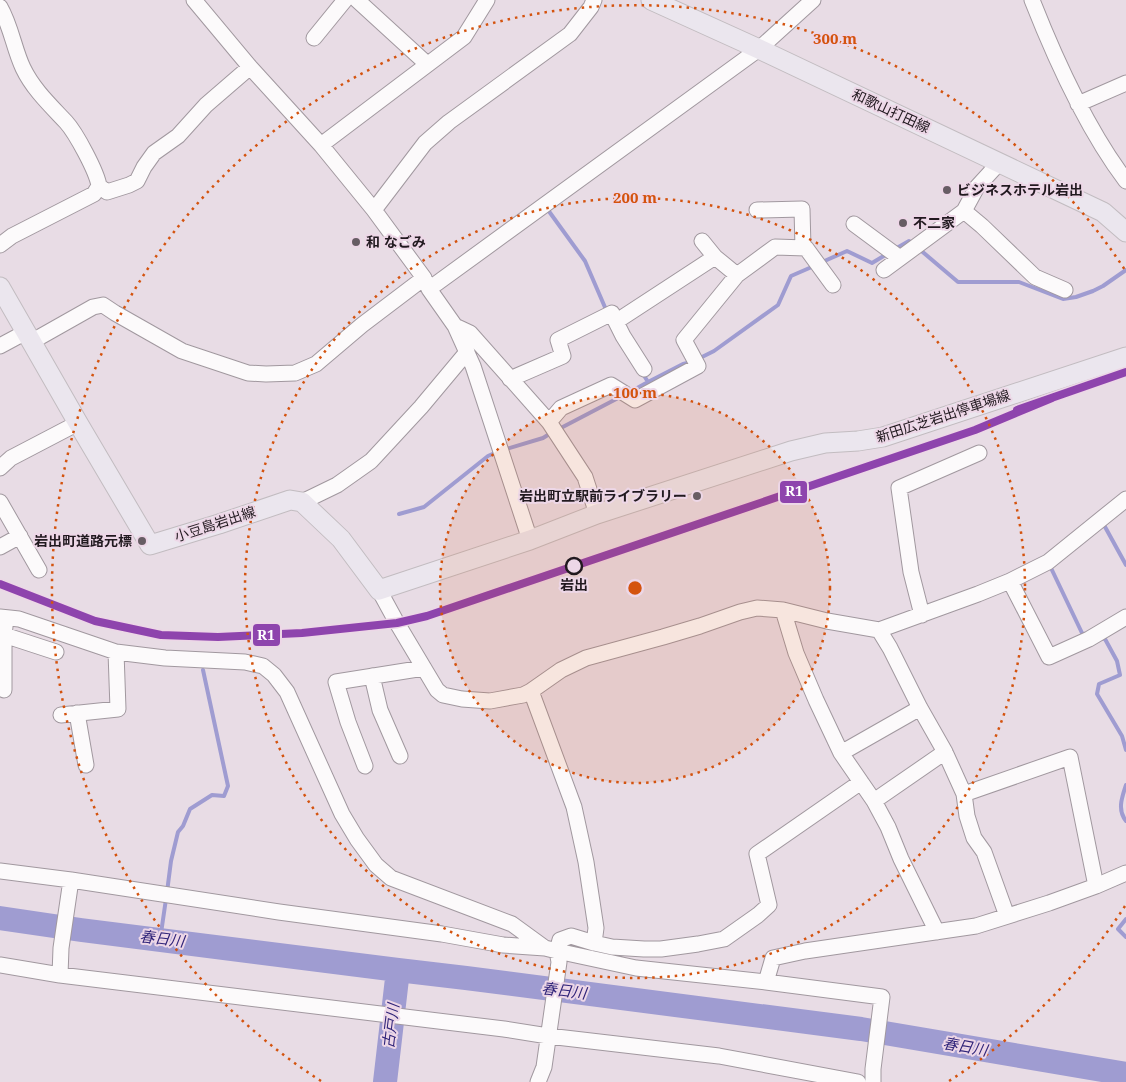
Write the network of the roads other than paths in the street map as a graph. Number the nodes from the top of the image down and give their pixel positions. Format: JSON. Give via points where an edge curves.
{"nodes":[{"id":1,"x":194,"y":0,"type":"edge"},
{"id":2,"x":345,"y":0,"type":"edge"},
{"id":3,"x":357,"y":0,"type":"edge"},
{"id":4,"x":487,"y":0,"type":"edge"},
{"id":5,"x":594,"y":0,"type":"edge"},
{"id":6,"x":651,"y":0,"type":"edge"},
{"id":7,"x":813,"y":0,"type":"edge"},
{"id":8,"x":1032,"y":0,"type":"edge"},
{"id":9,"x":0,"y":8,"type":"edge"},
{"id":10,"x":314,"y":38,"type":"dead end"},
{"id":11,"x":759,"y":49,"type":"junction"},
{"id":12,"x":428,"y":64,"type":"junction"},
{"id":13,"x":250,"y":67,"type":"junction"},
{"id":14,"x":1126,"y":83,"type":"edge"},
{"id":15,"x":1078,"y":104,"type":"junction"},
{"id":16,"x":321,"y":145,"type":"junction"},
{"id":17,"x":999,"y":163,"type":"junction"},
{"id":18,"x":1126,"y":181,"type":"edge"},
{"id":19,"x":99,"y":186,"type":"junction"},
{"id":20,"x":374,"y":210,"type":"junction"},
{"id":21,"x":758,"y":210,"type":"dead end"},
{"id":22,"x":964,"y":210,"type":"junction"},
{"id":23,"x":854,"y":224,"type":"dead end"},
{"id":24,"x":1126,"y":232,"type":"edge"},
{"id":25,"x":702,"y":241,"type":"dead end"},
{"id":26,"x":0,"y":245,"type":"edge"},
{"id":27,"x":803,"y":248,"type":"junction"},
{"id":28,"x":715,"y":257,"type":"junction"},
{"id":29,"x":900,"y":258,"type":"junction"},
{"id":30,"x":884,"y":270,"type":"dead end"},
{"id":31,"x":737,"y":275,"type":"junction"},
{"id":32,"x":426,"y":284,"type":"junction"},
{"id":33,"x":833,"y":285,"type":"dead end"},
{"id":34,"x":0,"y":287,"type":"edge"},
{"id":35,"x":1065,"y":290,"type":"dead end"},
{"id":36,"x":612,"y":313,"type":"junction"},
{"id":37,"x":454,"y":326,"type":"junction"},
{"id":38,"x":29,"y":337,"type":"junction"},
{"id":39,"x":0,"y":346,"type":"edge"},
{"id":40,"x":467,"y":352,"type":"junction"},
{"id":41,"x":1126,"y":357,"type":"edge"},
{"id":42,"x":644,"y":369,"type":"dead end"},
{"id":43,"x":510,"y":379,"type":"junction"},
{"id":44,"x":549,"y":422,"type":"junction"},
{"id":45,"x":78,"y":423,"type":"junction"},
{"id":46,"x":979,"y":453,"type":"dead end"},
{"id":47,"x":0,"y":468,"type":"edge"},
{"id":48,"x":1126,"y":499,"type":"edge"},
{"id":49,"x":0,"y":502,"type":"edge"},
{"id":50,"x":302,"y":502,"type":"junction"},
{"id":51,"x":597,"y":514,"type":"junction"},
{"id":52,"x":20,"y":536,"type":"junction"},
{"id":53,"x":530,"y":540,"type":"junction"},
{"id":54,"x":0,"y":547,"type":"edge"},
{"id":55,"x":40,"y":570,"type":"dead end"},
{"id":56,"x":1010,"y":581,"type":"junction"},
{"id":57,"x":379,"y":590,"type":"junction"},
{"id":58,"x":783,"y":610,"type":"junction"},
{"id":59,"x":922,"y":615,"type":"junction"},
{"id":60,"x":3,"y":617,"type":"edge"},
{"id":61,"x":1126,"y":617,"type":"edge"},
{"id":62,"x":880,"y":630,"type":"junction"},
{"id":63,"x":4,"y":635,"type":"junction"},
{"id":64,"x":56,"y":652,"type":"dead end"},
{"id":65,"x":116,"y":652,"type":"junction"},
{"id":66,"x":424,"y":668,"type":"junction"},
{"id":67,"x":372,"y":676,"type":"junction"},
{"id":68,"x":4,"y":690,"type":"dead end"},
{"id":69,"x":531,"y":691,"type":"junction"},
{"id":70,"x":920,"y":708,"type":"junction"},
{"id":71,"x":77,"y":713,"type":"junction"},
{"id":72,"x":62,"y":715,"type":"dead end"},
{"id":73,"x":946,"y":752,"type":"junction"},
{"id":74,"x":841,"y":753,"type":"junction"},
{"id":75,"x":400,"y":756,"type":"dead end"},
{"id":76,"x":86,"y":764,"type":"dead end"},
{"id":77,"x":365,"y":766,"type":"dead end"},
{"id":78,"x":861,"y":782,"type":"junction"},
{"id":79,"x":964,"y":794,"type":"junction"},
{"id":80,"x":874,"y":801,"type":"junction"},
{"id":81,"x":0,"y":871,"type":"edge"},
{"id":82,"x":1126,"y":873,"type":"edge"},
{"id":83,"x":71,"y":880,"type":"junction"},
{"id":84,"x":1096,"y":886,"type":"junction"},
{"id":85,"x":1007,"y":916,"type":"junction"},
{"id":86,"x":937,"y":932,"type":"junction"},
{"id":87,"x":594,"y":943,"type":"junction"},
{"id":88,"x":554,"y":953,"type":"junction"},
{"id":89,"x":0,"y":965,"type":"edge"},
{"id":90,"x":60,"y":976,"type":"junction"},
{"id":91,"x":766,"y":982,"type":"junction"},
{"id":92,"x":549,"y":1030,"type":"junction"},
{"id":93,"x":873,"y":1076,"type":"edge"},
{"id":94,"x":538,"y":1082,"type":"edge"},
{"id":95,"x":858,"y":1082,"type":"edge"}],
"edges":[{"from":1,"to":13,"type":"street"},
{"from":2,"to":10,"type":"street"},
{"from":3,"to":12,"type":"street"},
{"from":4,"to":12,"type":"street","via":[[464,36]]},
{"from":5,"to":20,"type":"street","via":[[570,34],[449,122],[426,143]]},
{"from":6,"to":11,"type":"main road","name":"和歌山打田線"},
{"from":7,"to":11,"type":"street"},
{"from":8,"to":15,"type":"street"},
{"from":9,"to":19,"type":"street","via":[[33,86],[67,123]]},
{"from":11,"to":17,"type":"main road","name":"和歌山打田線"},
{"from":11,"to":32,"type":"street"},
{"from":12,"to":16,"type":"street"},
{"from":13,"to":16,"type":"street"},
{"from":13,"to":19,"type":"street","via":[[178,136],[154,153],[137,182],[107,192]]},
{"from":14,"to":15,"type":"street"},
{"from":15,"to":18,"type":"street"},
{"from":16,"to":20,"type":"street"},
{"from":17,"to":22,"type":"street","via":[[977,187]]},
{"from":17,"to":24,"type":"main road","name":"和歌山打田線","via":[[1103,212]]},
{"from":19,"to":26,"type":"street","via":[[94,194]]},
{"from":20,"to":32,"type":"street"},
{"from":21,"to":27,"type":"street","via":[[802,209]]},
{"from":22,"to":29,"type":"street"},
{"from":22,"to":35,"type":"street","via":[[1035,277]]},
{"from":23,"to":29,"type":"street"},
{"from":25,"to":28,"type":"street"},
{"from":27,"to":31,"type":"street","via":[[775,247]]},
{"from":27,"to":33,"type":"street"},
{"from":28,"to":31,"type":"street"},
{"from":28,"to":36,"type":"street"},
{"from":29,"to":30,"type":"street"},
{"from":31,"to":44,"type":"street","via":[[684,340],[698,366],[635,400],[611,385],[561,408]]},
{"from":32,"to":37,"type":"street"},
{"from":32,"to":38,"type":"street","via":[[362,325],[316,364],[296,373],[248,373],[182,351],[103,305]]},
{"from":34,"to":38,"type":"main road","name":"小豆島岩出線"},
{"from":36,"to":42,"type":"street"},
{"from":36,"to":43,"type":"street","via":[[558,340],[563,356]]},
{"from":37,"to":40,"type":"street"},
{"from":37,"to":43,"type":"street","via":[[470,333]]},
{"from":38,"to":39,"type":"street"},
{"from":38,"to":45,"type":"main road","name":"小豆島岩出線"},
{"from":40,"to":50,"type":"street","via":[[371,461],[337,485]]},
{"from":40,"to":53,"type":"street"},
{"from":41,"to":51,"type":"main road","name":"新田広芝岩出停車場線","via":[[883,437],[825,443],[791,451]]},
{"from":43,"to":44,"type":"street"},
{"from":44,"to":51,"type":"street","via":[[585,477]]},
{"from":45,"to":47,"type":"street","via":[[11,458]]},
{"from":45,"to":50,"type":"main road","name":"小豆島岩出線","via":[[150,545],[290,500]]},
{"from":46,"to":59,"type":"street","via":[[899,488],[911,572]]},
{"from":48,"to":56,"type":"street","via":[[1048,562]]},
{"from":49,"to":52,"type":"street"},
{"from":50,"to":57,"type":"main road","via":[[341,539]]},
{"from":51,"to":53,"type":"main road","name":"新田広芝岩出停車場線"},
{"from":52,"to":54,"type":"street"},
{"from":52,"to":55,"type":"street"},
{"from":53,"to":57,"type":"main road"},
{"from":56,"to":59,"type":"street"},
{"from":56,"to":61,"type":"street","via":[[1049,657]]},
{"from":57,"to":66,"type":"street"},
{"from":58,"to":62,"type":"street"},
{"from":58,"to":69,"type":"street","via":[[757,608],[740,612],[586,658],[561,670]]},
{"from":58,"to":74,"type":"street","via":[[796,653]]},
{"from":59,"to":62,"type":"street"},
{"from":60,"to":63,"type":"street"},
{"from":60,"to":65,"type":"street","via":[[19,619]]},
{"from":62,"to":70,"type":"street"},
{"from":63,"to":64,"type":"street"},
{"from":63,"to":68,"type":"street"},
{"from":65,"to":71,"type":"street","via":[[118,709]]},
{"from":65,"to":88,"type":"street","via":[[263,666],[287,692],[342,814],[376,864],[391,878],[512,924]]},
{"from":66,"to":67,"type":"street"},
{"from":66,"to":69,"type":"street","via":[[443,695],[490,701]]},
{"from":67,"to":75,"type":"street","via":[[380,710]]},
{"from":67,"to":77,"type":"street","via":[[336,682]]},
{"from":69,"to":87,"type":"street","via":[[574,807],[596,928]]},
{"from":70,"to":73,"type":"street"},
{"from":70,"to":74,"type":"street"},
{"from":71,"to":72,"type":"street"},
{"from":71,"to":76,"type":"street"},
{"from":73,"to":79,"type":"street"},
{"from":73,"to":80,"type":"street"},
{"from":74,"to":78,"type":"street"},
{"from":78,"to":80,"type":"street"},
{"from":78,"to":87,"type":"street","via":[[757,854],[769,905],[724,939],[644,949]]},
{"from":79,"to":84,"type":"street","via":[[1070,757]]},
{"from":79,"to":85,"type":"street","via":[[974,838],[984,852]]},
{"from":80,"to":86,"type":"street"},
{"from":81,"to":83,"type":"street"},
{"from":82,"to":84,"type":"street"},
{"from":83,"to":88,"type":"street"},
{"from":83,"to":90,"type":"street"},
{"from":84,"to":85,"type":"street"},
{"from":85,"to":86,"type":"street","via":[[976,926]]},
{"from":86,"to":91,"type":"street","via":[[773,958]]},
{"from":87,"to":88,"type":"street","via":[[571,936],[560,940]]},
{"from":88,"to":91,"type":"street","via":[[636,968]]},
{"from":88,"to":92,"type":"street"},
{"from":89,"to":90,"type":"street"},
{"from":90,"to":92,"type":"street","via":[[494,1028]]},
{"from":91,"to":93,"type":"street","via":[[882,997]]},
{"from":92,"to":94,"type":"street","via":[[544,1067]]},
{"from":92,"to":95,"type":"street","via":[[720,1056]]}]}
